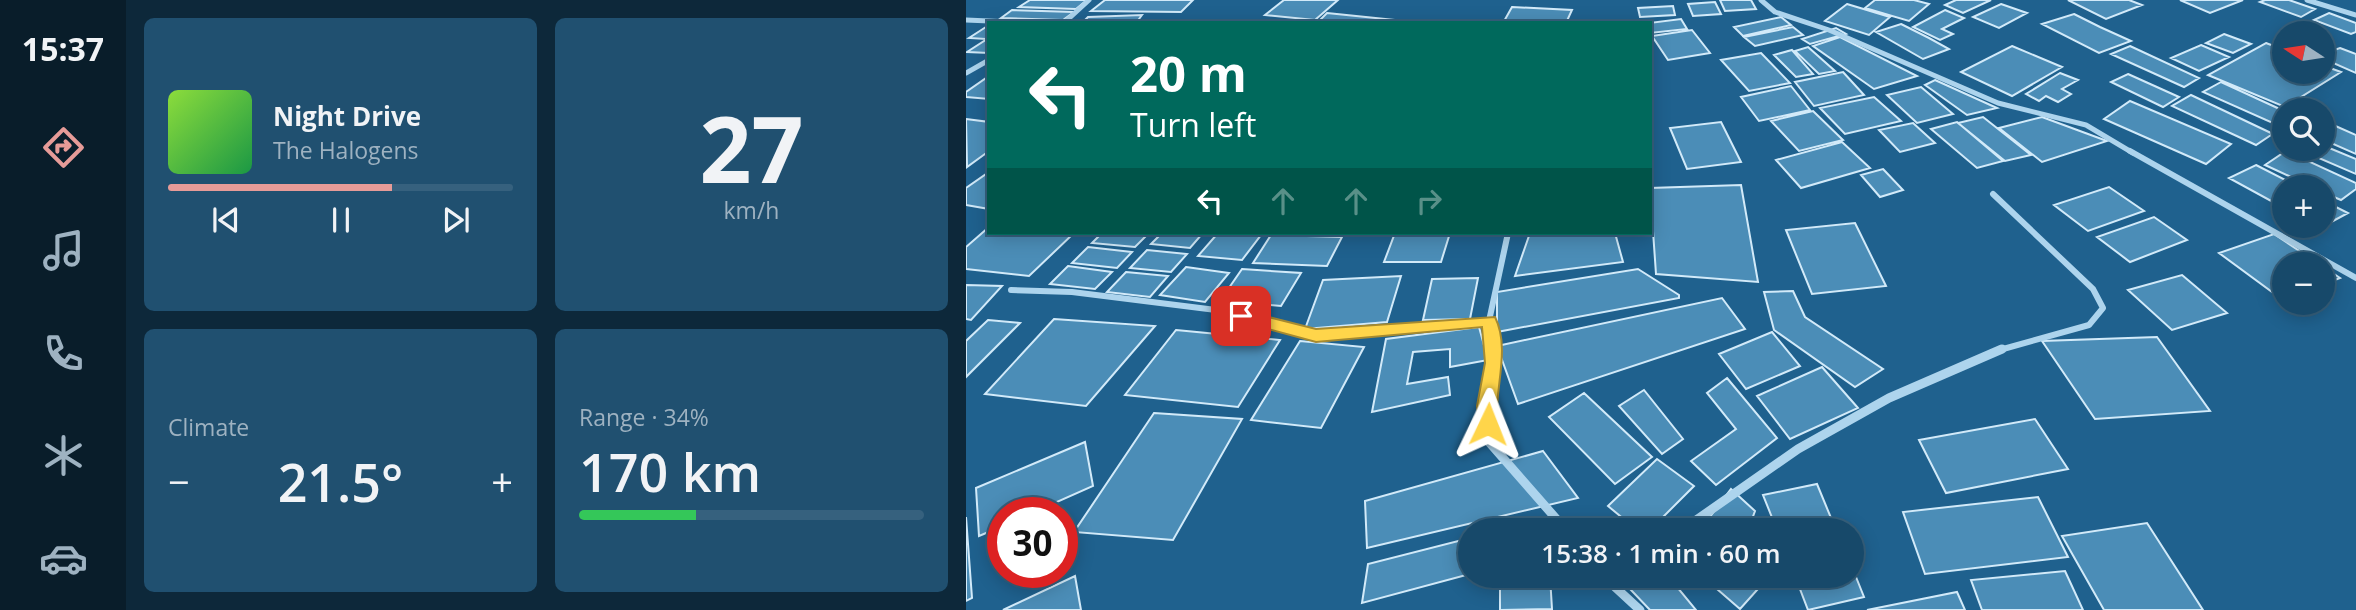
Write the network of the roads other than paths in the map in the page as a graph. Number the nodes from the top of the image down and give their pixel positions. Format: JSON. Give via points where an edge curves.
{"nodes":[{"id":1,"x":1089,"y":0,"type":"edge"},
{"id":2,"x":1761,"y":0,"type":"edge"},
{"id":3,"x":2307,"y":0,"type":"edge"},
{"id":4,"x":2356,"y":15,"type":"edge"},
{"id":5,"x":966,"y":20,"type":"edge"},
{"id":6,"x":990,"y":21,"type":"edge"},
{"id":7,"x":1066,"y":21,"type":"edge"},
{"id":8,"x":987,"y":62,"type":"edge"},
{"id":9,"x":966,"y":73,"type":"edge"},
{"id":10,"x":1993,"y":194,"type":"dead end"},
{"id":11,"x":1508,"y":235,"type":"edge"},
{"id":12,"x":2356,"y":278,"type":"edge"},
{"id":13,"x":1012,"y":290,"type":"dead end"},
{"id":14,"x":1489,"y":321,"type":"junction"},
{"id":15,"x":1556,"y":518,"type":"edge"},
{"id":16,"x":1699,"y":518,"type":"edge"},
{"id":17,"x":1615,"y":588,"type":"edge"},
{"id":18,"x":1640,"y":610,"type":"edge"}],
"edges":[{"from":1,"to":7,"type":"street"},
{"from":2,"to":12,"type":"street","via":[[1775,12],[1829,30],[1998,103],[2086,125]]},
{"from":3,"to":4,"type":"street"},
{"from":5,"to":6,"type":"street"},
{"from":8,"to":9,"type":"street"},
{"from":10,"to":16,"type":"street","via":[[2093,289],[2103,308],[2089,326],[1989,353],[1889,398],[1798,449]]},
{"from":11,"to":14,"type":"street"},
{"from":13,"to":14,"type":"street","via":[[1072,292],[1216,310],[1316,335]]},
{"from":14,"to":15,"type":"street","via":[[1493,363],[1486,406],[1489,442]]},
{"from":17,"to":18,"type":"street"}]}
